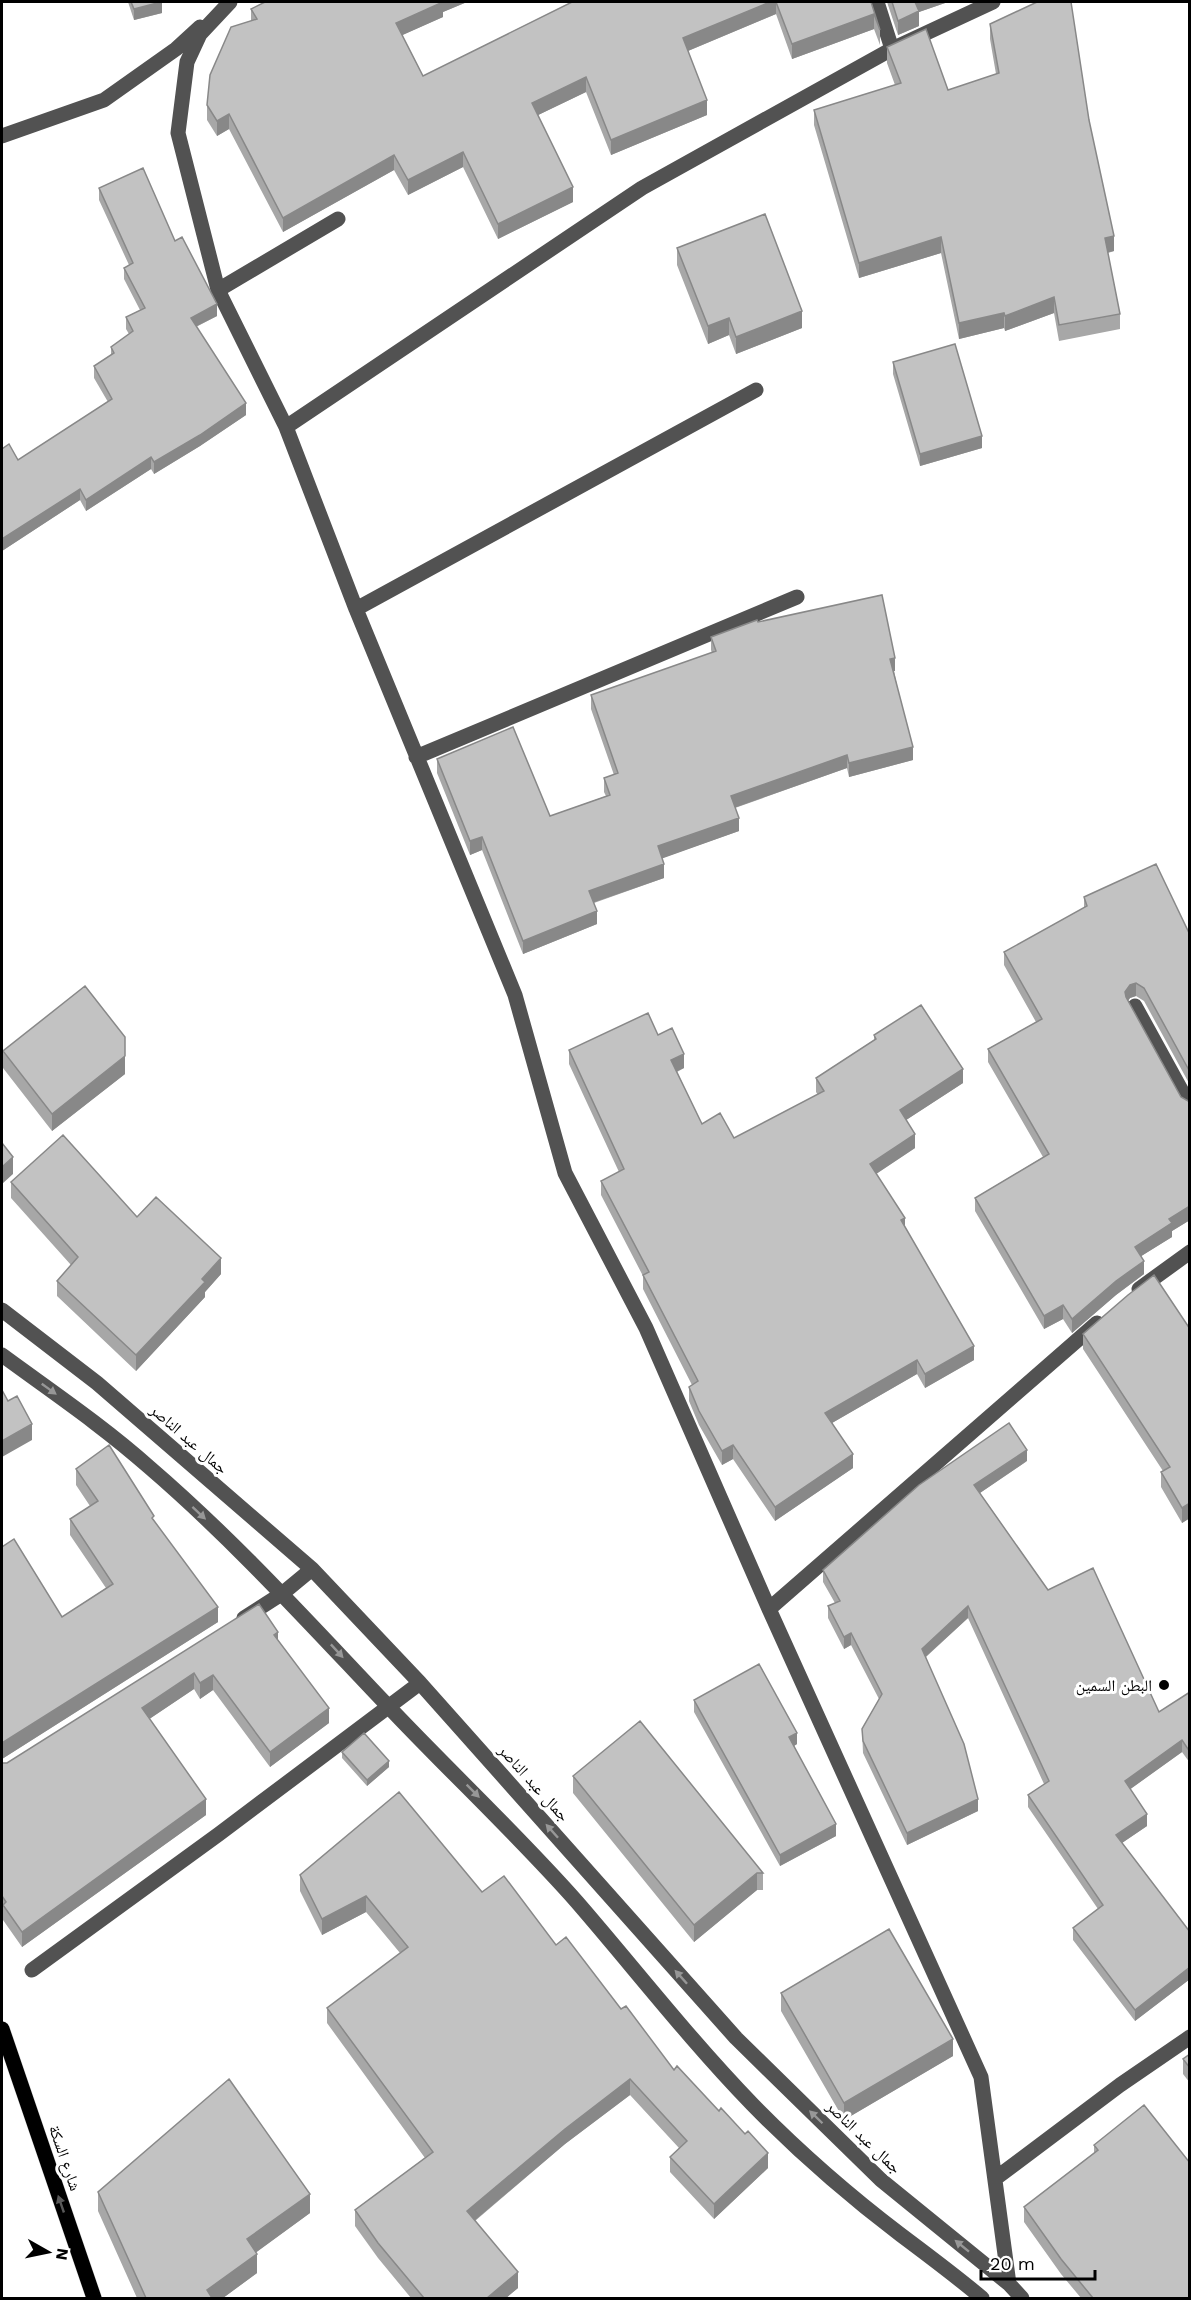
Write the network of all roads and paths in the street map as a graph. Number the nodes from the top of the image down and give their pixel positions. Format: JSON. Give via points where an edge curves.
{"nodes":[{"id":1,"x":230,"y":2,"type":"edge"},
{"id":2,"x":877,"y":2,"type":"edge"},
{"id":3,"x":993,"y":2,"type":"edge"},
{"id":4,"x":892,"y":50,"type":"junction"},
{"id":5,"x":2,"y":136,"type":"edge"},
{"id":6,"x":338,"y":219,"type":"dead end"},
{"id":7,"x":218,"y":290,"type":"junction"},
{"id":8,"x":756,"y":390,"type":"dead end"},
{"id":9,"x":286,"y":427,"type":"junction"},
{"id":10,"x":797,"y":597,"type":"dead end"},
{"id":11,"x":356,"y":609,"type":"junction"},
{"id":12,"x":416,"y":757,"type":"junction"},
{"id":13,"x":1135,"y":1006,"type":"edge"},
{"id":14,"x":1190,"y":1106,"type":"edge"},
{"id":15,"x":1190,"y":1251,"type":"edge"},
{"id":16,"x":1130,"y":1296,"type":"edge"},
{"id":17,"x":2,"y":1310,"type":"edge"},
{"id":18,"x":1113,"y":1310,"type":"edge"},
{"id":19,"x":2,"y":1355,"type":"edge"},
{"id":20,"x":312,"y":1569,"type":"junction"},
{"id":21,"x":283,"y":1593,"type":"junction"},
{"id":22,"x":768,"y":1609,"type":"junction"},
{"id":23,"x":236,"y":1623,"type":"edge"},
{"id":24,"x":420,"y":1683,"type":"junction"},
{"id":25,"x":388,"y":1707,"type":"junction"},
{"id":26,"x":32,"y":1970,"type":"dead end"},
{"id":27,"x":2,"y":2029,"type":"edge"},
{"id":28,"x":1190,"y":2037,"type":"edge"},
{"id":29,"x":996,"y":2178,"type":"junction"},
{"id":30,"x":1009,"y":2284,"type":"junction"},
{"id":31,"x":94,"y":2298,"type":"edge"},
{"id":32,"x":982,"y":2298,"type":"edge"},
{"id":33,"x":1022,"y":2298,"type":"edge"}],
"edges":[{"from":1,"to":5,"type":"street","via":[[176,49],[104,100]]},
{"from":1,"to":7,"type":"street","via":[[200,34],[187,62],[178,133]]},
{"from":2,"to":4,"type":"street"},
{"from":3,"to":4,"type":"street"},
{"from":4,"to":9,"type":"street","via":[[642,188]]},
{"from":6,"to":7,"type":"street"},
{"from":7,"to":9,"type":"street"},
{"from":8,"to":11,"type":"street"},
{"from":9,"to":11,"type":"street"},
{"from":10,"to":12,"type":"street"},
{"from":11,"to":12,"type":"street"},
{"from":12,"to":22,"type":"street","via":[[515,995],[565,1173],[646,1328]]},
{"from":13,"to":14,"type":"street"},
{"from":15,"to":16,"type":"street"},
{"from":17,"to":20,"type":"street","name":"جمال عبد الناصر","via":[[97,1383]]},
{"from":18,"to":22,"type":"street"},
{"from":19,"to":21,"type":"street","one_way":true,"via":[[149,1466]]},
{"from":20,"to":21,"type":"street"},
{"from":20,"to":24,"type":"street","name":"جمال عبد الناصر"},
{"from":21,"to":23,"type":"street"},
{"from":21,"to":25,"type":"street","one_way":true},
{"from":22,"to":29,"type":"street","via":[[981,2077]]},
{"from":24,"to":25,"type":"street"},
{"from":30,"to":24,"type":"street","name":"جمال عبد الناصر","one_way":true,"via":[[881,2180],[736,2038]]},
{"from":25,"to":26,"type":"street"},
{"from":25,"to":32,"type":"street","one_way":true,"via":[[493,1811],[575,1900],[753,2106],[900,2235]]},
{"from":31,"to":27,"type":"main road","name":"شارع السكة","one_way":true},
{"from":28,"to":29,"type":"street"},
{"from":29,"to":30,"type":"street"},
{"from":30,"to":33,"type":"street","name":"جمال عبد الناصر"}]}
